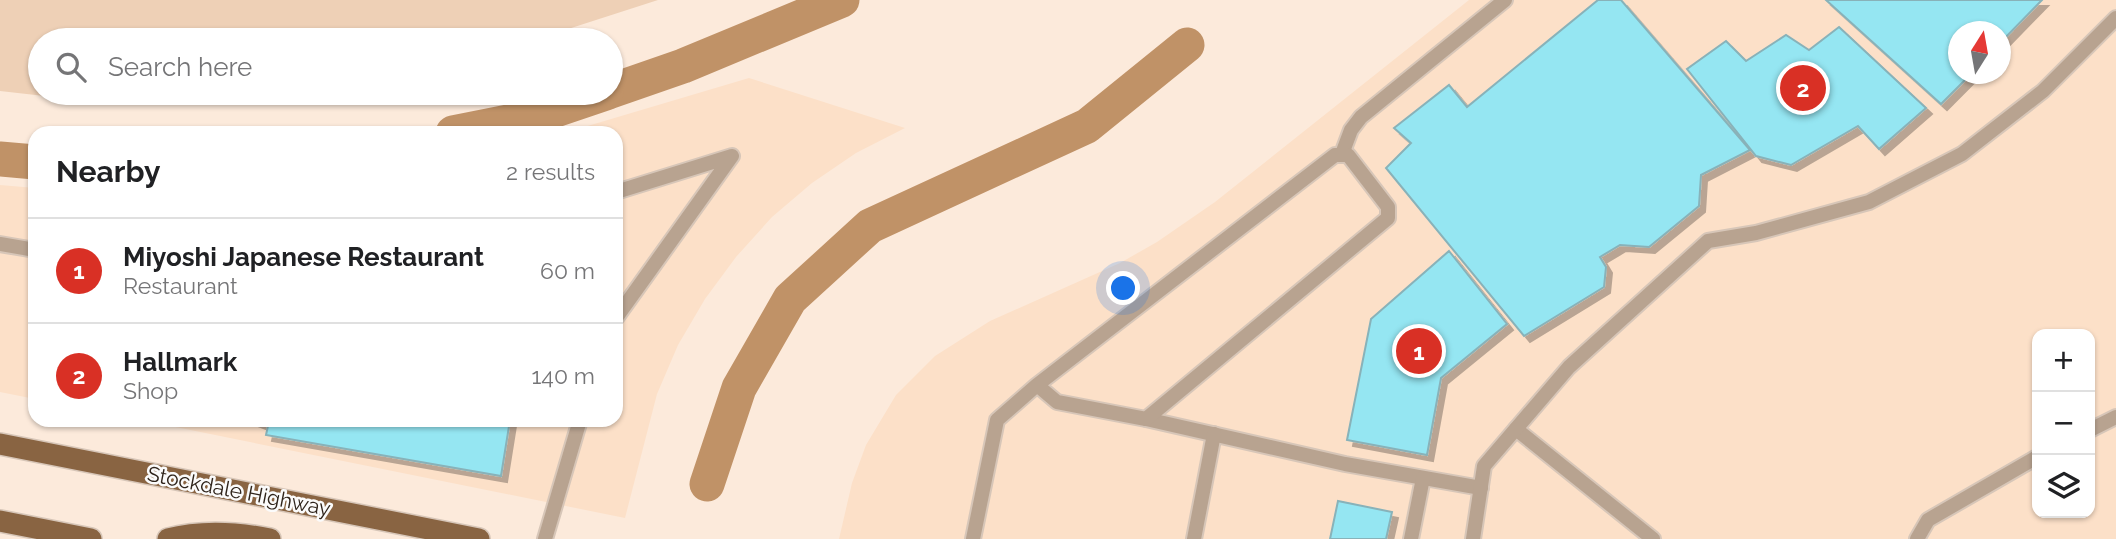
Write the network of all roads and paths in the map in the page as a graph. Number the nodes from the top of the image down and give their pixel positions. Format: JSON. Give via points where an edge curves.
{"nodes":[{"id":1,"x":1505,"y":0,"type":"edge"},
{"id":2,"x":2116,"y":18,"type":"edge"},
{"id":3,"x":1342,"y":154,"type":"junction"},
{"id":4,"x":623,"y":190,"type":"edge"},
{"id":5,"x":0,"y":244,"type":"edge"},
{"id":6,"x":28,"y":249,"type":"edge"},
{"id":7,"x":623,"y":308,"type":"edge"},
{"id":8,"x":1037,"y":385,"type":"junction"},
{"id":9,"x":2116,"y":417,"type":"edge"},
{"id":10,"x":1146,"y":419,"type":"junction"},
{"id":11,"x":578,"y":427,"type":"edge"},
{"id":12,"x":2095,"y":428,"type":"edge"},
{"id":13,"x":1516,"y":429,"type":"junction"},
{"id":14,"x":1214,"y":434,"type":"junction"},
{"id":15,"x":0,"y":444,"type":"edge"},
{"id":16,"x":2032,"y":460,"type":"edge"},
{"id":17,"x":1423,"y":478,"type":"junction"},
{"id":18,"x":1481,"y":488,"type":"junction"},
{"id":19,"x":0,"y":521,"type":"edge"},
{"id":20,"x":91,"y":539,"type":"edge"},
{"id":21,"x":167,"y":539,"type":"edge"},
{"id":22,"x":270,"y":539,"type":"edge"},
{"id":23,"x":479,"y":539,"type":"edge"},
{"id":24,"x":545,"y":539,"type":"edge"},
{"id":25,"x":973,"y":539,"type":"edge"},
{"id":26,"x":1194,"y":539,"type":"edge"},
{"id":27,"x":1411,"y":539,"type":"edge"},
{"id":28,"x":1473,"y":539,"type":"edge"},
{"id":29,"x":1653,"y":539,"type":"edge"},
{"id":30,"x":1916,"y":539,"type":"edge"}],
"edges":[{"from":1,"to":3,"type":"lane","via":[[1361,117]]},
{"from":2,"to":13,"type":"lane","via":[[2043,91],[1962,154],[1869,202],[1708,242],[1569,367]]},
{"from":3,"to":8,"type":"lane"},
{"from":3,"to":10,"type":"lane","via":[[1348,155],[1388,207],[1388,218]]},
{"from":4,"to":7,"type":"lane","via":[[732,156]]},
{"from":5,"to":6,"type":"lane"},
{"from":8,"to":10,"type":"lane","via":[[1057,402]]},
{"from":8,"to":25,"type":"lane","via":[[997,420]]},
{"from":9,"to":12,"type":"lane"},
{"from":10,"to":14,"type":"lane"},
{"from":11,"to":24,"type":"lane"},
{"from":13,"to":18,"type":"lane","via":[[1484,466]]},
{"from":13,"to":29,"type":"lane"},
{"from":14,"to":17,"type":"lane"},
{"from":14,"to":26,"type":"lane"},
{"from":15,"to":23,"type":"main road","name":"Stockdale Highway"},
{"from":16,"to":30,"type":"lane","via":[[1927,520]]},
{"from":17,"to":18,"type":"lane"},
{"from":17,"to":27,"type":"lane"},
{"from":18,"to":28,"type":"lane"},
{"from":19,"to":20,"type":"main road"},
{"from":21,"to":22,"type":"main road","via":[[193,532]]}]}
